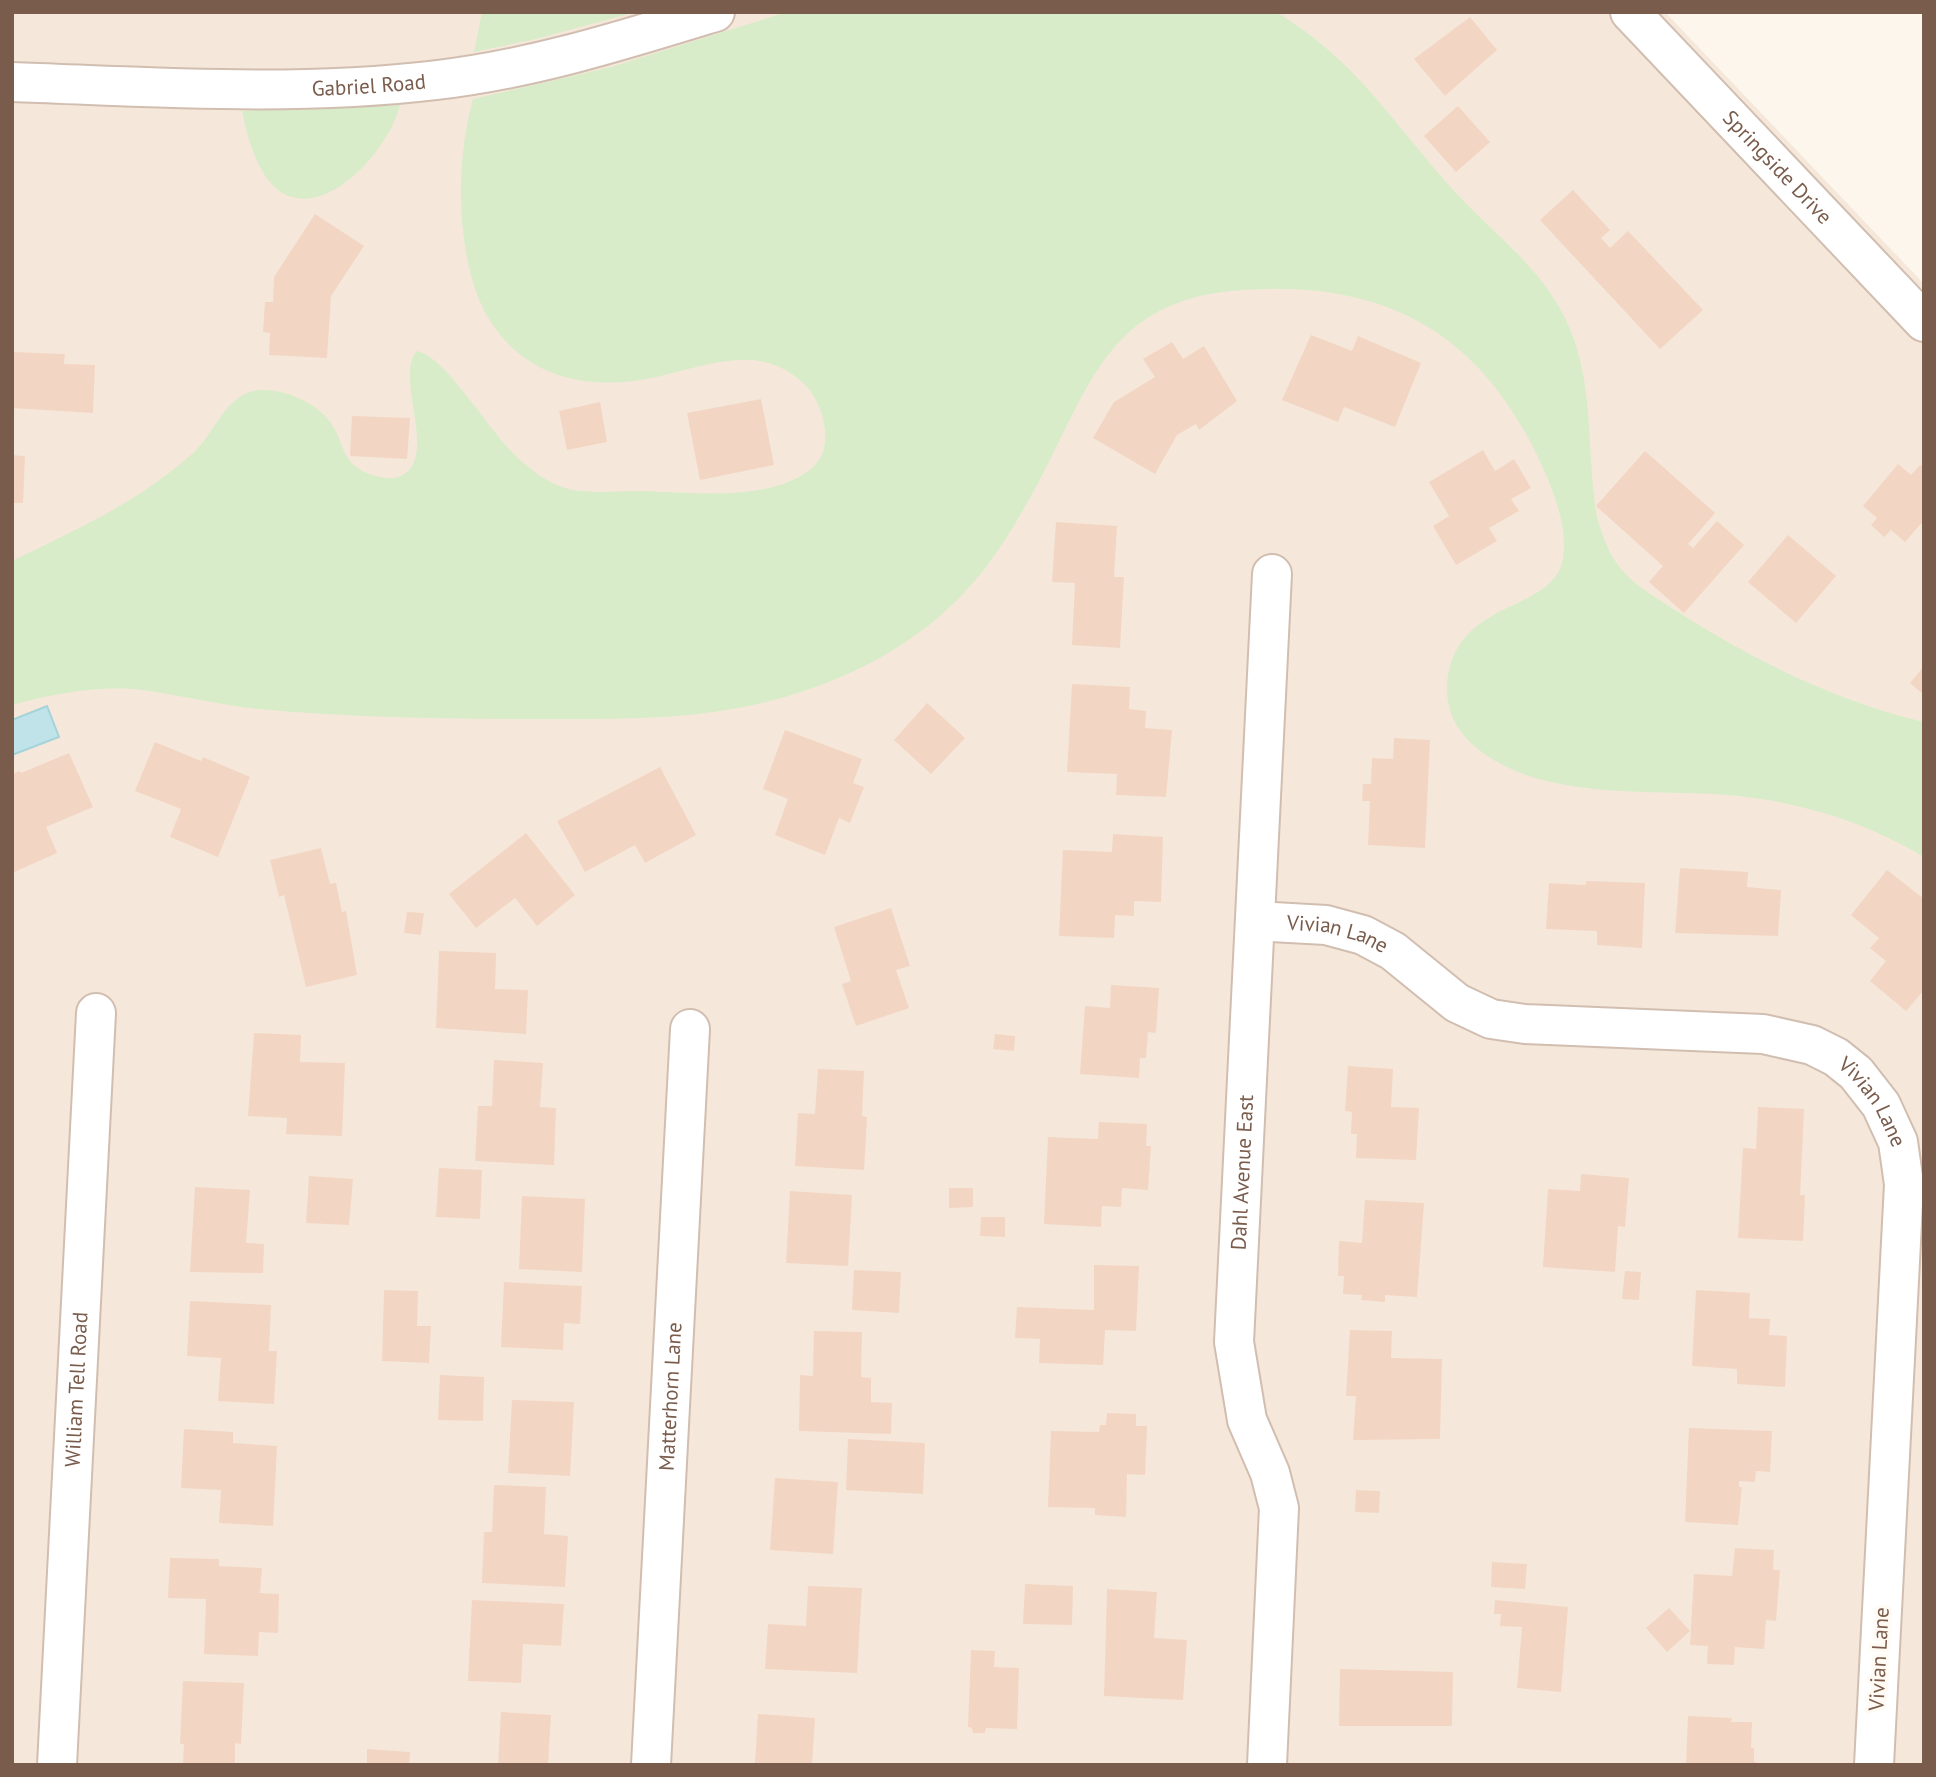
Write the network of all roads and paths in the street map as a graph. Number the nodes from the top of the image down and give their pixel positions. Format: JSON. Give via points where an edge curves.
{"nodes":[{"id":1,"x":715,"y":12,"type":"edge"},
{"id":2,"x":1630,"y":12,"type":"edge"},
{"id":3,"x":12,"y":82,"type":"edge"},
{"id":4,"x":1924,"y":322,"type":"edge"},
{"id":5,"x":1272,"y":574,"type":"dead end"},
{"id":6,"x":1255,"y":920,"type":"junction"},
{"id":7,"x":96,"y":1013,"type":"dead end"},
{"id":8,"x":690,"y":1029,"type":"dead end"},
{"id":9,"x":57,"y":1765,"type":"edge"},
{"id":10,"x":651,"y":1765,"type":"edge"},
{"id":11,"x":1267,"y":1765,"type":"edge"},
{"id":12,"x":1874,"y":1765,"type":"edge"}],
"edges":[{"from":1,"to":3,"type":"street","name":"Gabriel Road","via":[[568,55],[438,80],[281,89]]},
{"from":2,"to":4,"type":"street","name":"Springside Drive"},
{"from":5,"to":6,"type":"street","name":"Dahl Avenue East"},
{"from":6,"to":11,"type":"street","name":"Dahl Avenue East","via":[[1234,1342],[1247,1420],[1270,1473],[1279,1508]]},
{"from":6,"to":12,"type":"street","name":"Vivian Lane","via":[[1326,925],[1363,935],[1393,951],[1457,1003],[1491,1019],[1739,1032],[1801,1041],[1836,1057],[1873,1094],[1894,1129],[1904,1184]]},
{"from":7,"to":9,"type":"street","name":"William Tell Road"},
{"from":8,"to":10,"type":"street","name":"Matterhorn Lane"}]}
